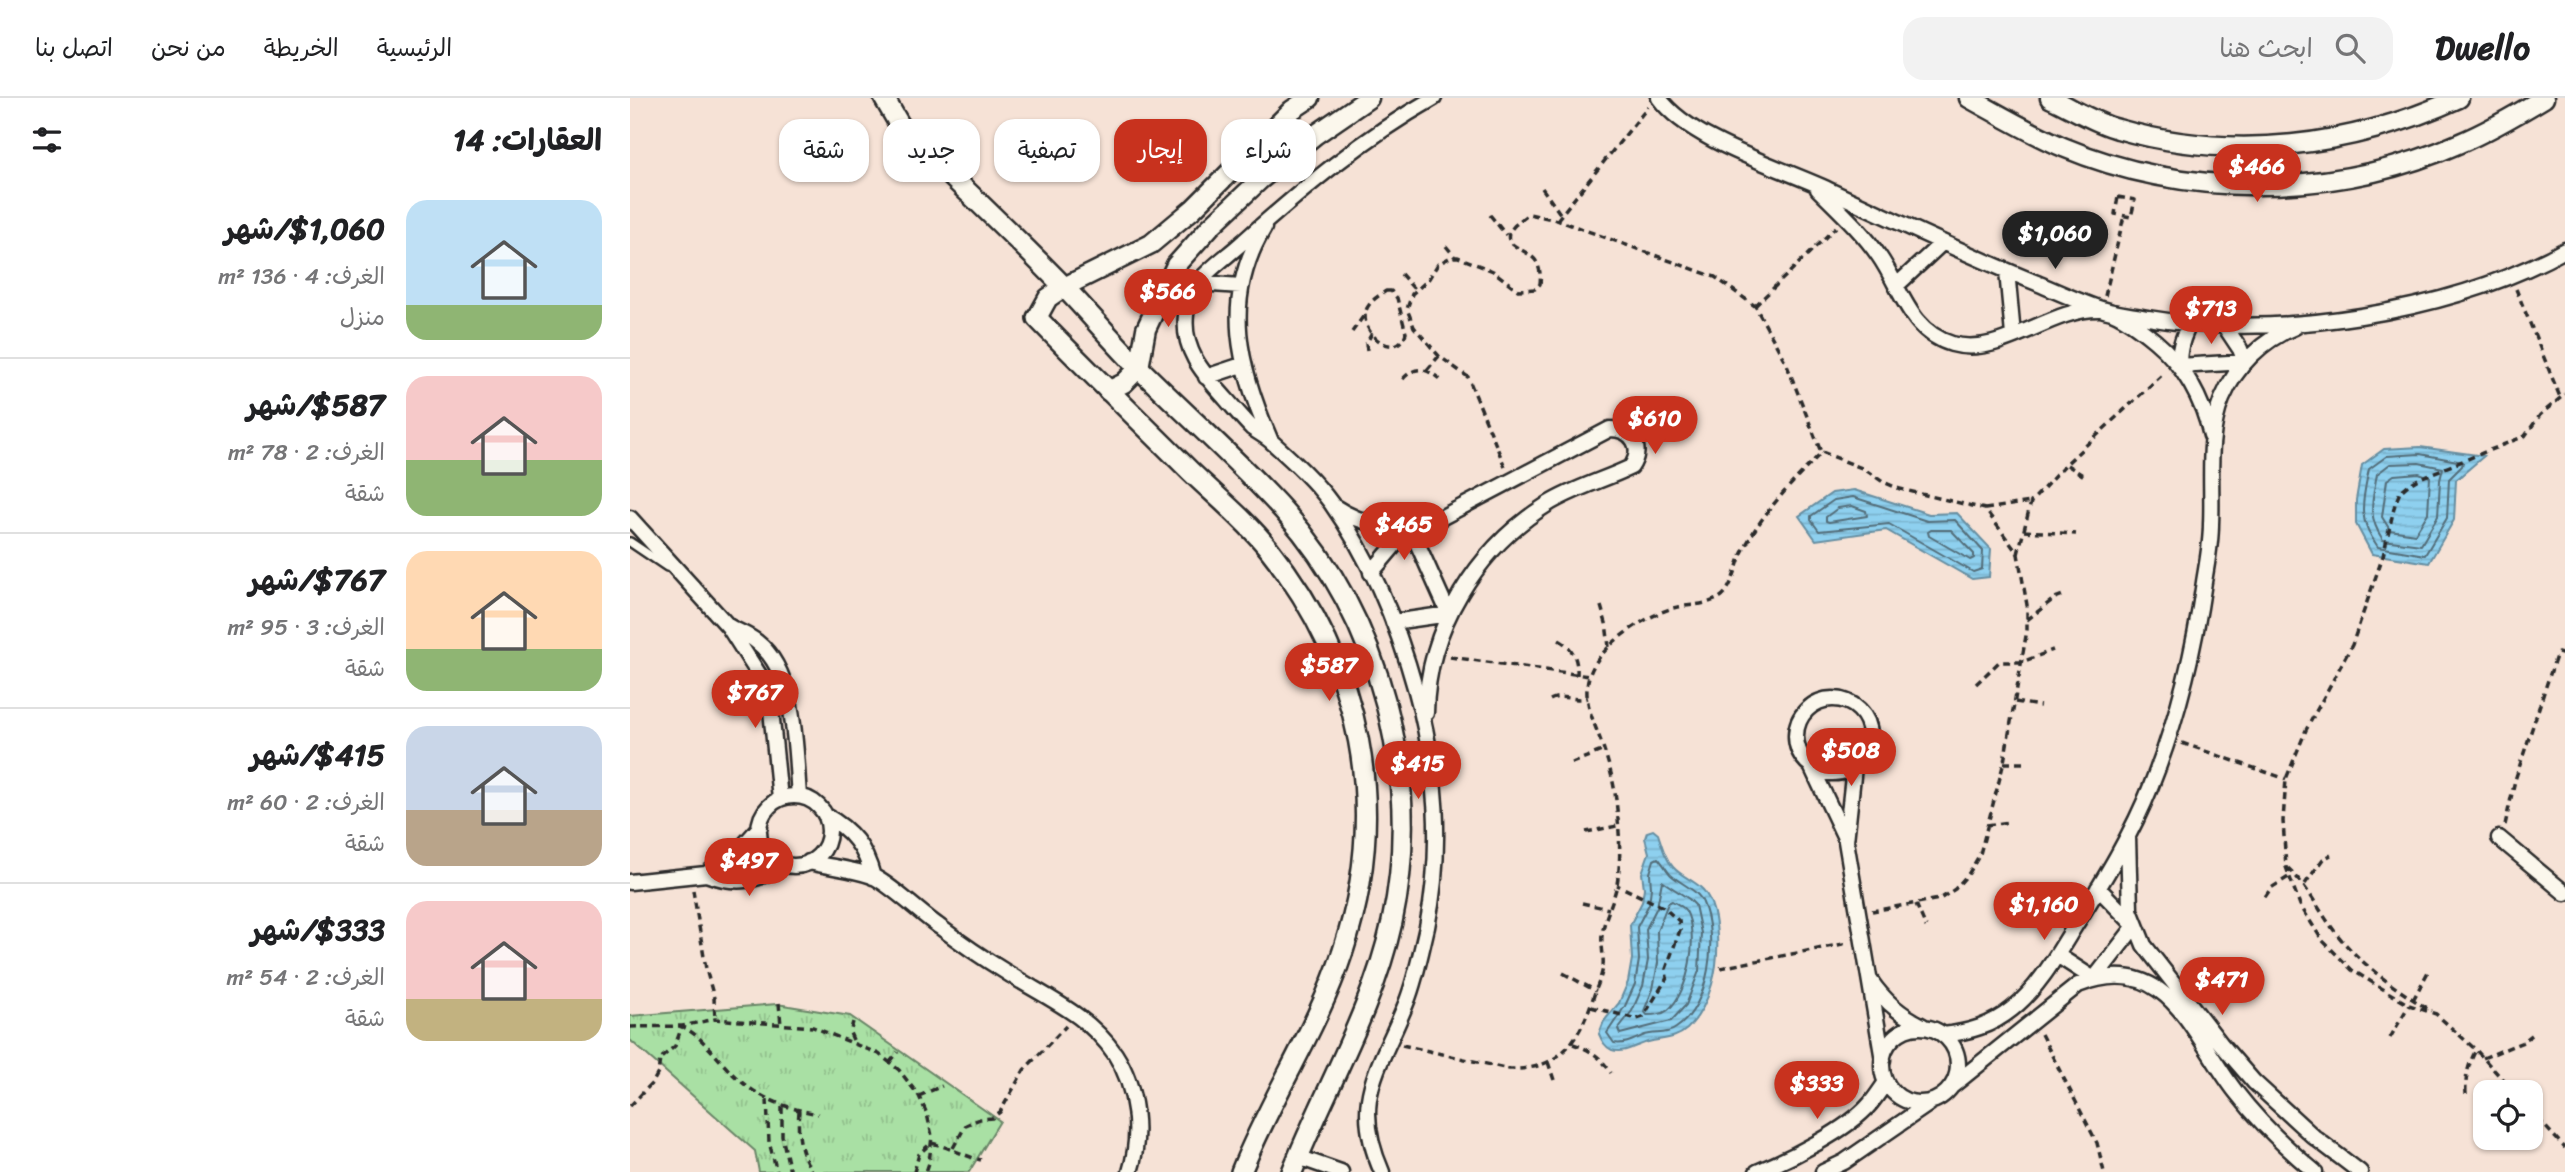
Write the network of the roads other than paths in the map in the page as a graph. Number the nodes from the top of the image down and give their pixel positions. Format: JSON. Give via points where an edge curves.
{"nodes":[{"id":1,"x":884,"y":98,"type":"edge"},
{"id":2,"x":1310,"y":98,"type":"edge"},
{"id":3,"x":1369,"y":98,"type":"edge"},
{"id":4,"x":1434,"y":98,"type":"edge"},
{"id":5,"x":1657,"y":98,"type":"edge"},
{"id":6,"x":1969,"y":98,"type":"edge"},
{"id":7,"x":2050,"y":98,"type":"edge"},
{"id":8,"x":2459,"y":98,"type":"edge"},
{"id":9,"x":2544,"y":98,"type":"edge"},
{"id":10,"x":1812,"y":182,"type":"junction"},
{"id":11,"x":1270,"y":218,"type":"junction"},
{"id":12,"x":1942,"y":243,"type":"junction"},
{"id":13,"x":2565,"y":250,"type":"edge"},
{"id":14,"x":2007,"y":271,"type":"junction"},
{"id":15,"x":1197,"y":283,"type":"junction"},
{"id":16,"x":1064,"y":286,"type":"junction"},
{"id":17,"x":1241,"y":286,"type":"junction"},
{"id":18,"x":1896,"y":286,"type":"junction"},
{"id":19,"x":2102,"y":309,"type":"junction"},
{"id":20,"x":1037,"y":318,"type":"joint"},
{"id":21,"x":2310,"y":321,"type":"junction"},
{"id":22,"x":2190,"y":323,"type":"junction"},
{"id":23,"x":2224,"y":325,"type":"junction"},
{"id":24,"x":2013,"y":335,"type":"junction"},
{"id":25,"x":2245,"y":362,"type":"junction"},
{"id":26,"x":2178,"y":364,"type":"junction"},
{"id":27,"x":1242,"y":365,"type":"junction"},
{"id":28,"x":1139,"y":368,"type":"junction"},
{"id":29,"x":1206,"y":377,"type":"junction"},
{"id":30,"x":1108,"y":391,"type":"junction"},
{"id":31,"x":1271,"y":440,"type":"junction"},
{"id":32,"x":2213,"y":444,"type":"junction"},
{"id":33,"x":1330,"y":503,"type":"junction"},
{"id":34,"x":630,"y":518,"type":"edge"},
{"id":35,"x":1410,"y":527,"type":"junction"},
{"id":36,"x":630,"y":541,"type":"edge"},
{"id":37,"x":1371,"y":573,"type":"junction"},
{"id":38,"x":685,"y":579,"type":"junction"},
{"id":39,"x":1449,"y":614,"type":"junction"},
{"id":40,"x":1393,"y":622,"type":"junction"},
{"id":41,"x":728,"y":626,"type":"junction"},
{"id":42,"x":783,"y":677,"type":"junction"},
{"id":43,"x":765,"y":684,"type":"junction"},
{"id":44,"x":1425,"y":728,"type":"junction"},
{"id":45,"x":1812,"y":768,"type":"junction"},
{"id":46,"x":1854,"y":768,"type":"junction"},
{"id":47,"x":799,"y":796,"type":"junction"},
{"id":48,"x":780,"y":799,"type":"junction"},
{"id":49,"x":825,"y":814,"type":"junction"},
{"id":50,"x":760,"y":827,"type":"junction"},
{"id":51,"x":2128,"y":836,"type":"junction"},
{"id":52,"x":2500,"y":839,"type":"road end"},
{"id":53,"x":1846,"y":841,"type":"junction"},
{"id":54,"x":809,"y":862,"type":"junction"},
{"id":55,"x":784,"y":864,"type":"junction"},
{"id":56,"x":706,"y":874,"type":"junction"},
{"id":57,"x":873,"y":877,"type":"junction"},
{"id":58,"x":630,"y":882,"type":"edge"},
{"id":59,"x":2098,"y":888,"type":"junction"},
{"id":60,"x":2565,"y":893,"type":"edge"},
{"id":61,"x":2135,"y":926,"type":"junction"},
{"id":62,"x":2057,"y":955,"type":"junction"},
{"id":63,"x":1867,"y":976,"type":"junction"},
{"id":64,"x":2094,"y":979,"type":"junction"},
{"id":65,"x":1923,"y":1026,"type":"junction"},
{"id":66,"x":1943,"y":1035,"type":"junction"},
{"id":67,"x":2221,"y":1044,"type":"junction"},
{"id":68,"x":2210,"y":1055,"type":"junction"},
{"id":69,"x":1883,"y":1060,"type":"junction"},
{"id":70,"x":1886,"y":1082,"type":"junction"},
{"id":71,"x":1952,"y":1086,"type":"junction"},
{"id":72,"x":1931,"y":1102,"type":"junction"},
{"id":73,"x":1295,"y":1164,"type":"edge"},
{"id":74,"x":1129,"y":1172,"type":"edge"},
{"id":75,"x":1241,"y":1172,"type":"edge"},
{"id":76,"x":1341,"y":1172,"type":"edge"},
{"id":77,"x":1382,"y":1172,"type":"edge"},
{"id":78,"x":1757,"y":1172,"type":"edge"},
{"id":79,"x":1823,"y":1172,"type":"edge"},
{"id":80,"x":2315,"y":1172,"type":"edge"},
{"id":81,"x":2360,"y":1172,"type":"edge"}],
"edges":[{"from":1,"to":16,"type":"main road","via":[[902,129]]},
{"from":2,"to":16,"type":"street","via":[[1151,244]]},
{"from":3,"to":28,"type":"street","via":[[1261,179],[1176,265],[1146,329]]},
{"from":4,"to":11,"type":"street","via":[[1331,165]]},
{"from":5,"to":10,"type":"street","via":[[1705,136]]},
{"from":6,"to":9,"type":"street","via":[[2064,148],[2112,164],[2161,176],[2262,185],[2337,178],[2411,162],[2459,144]]},
{"from":7,"to":8,"type":"street","via":[[2116,129],[2203,145],[2246,147],[2312,143],[2376,130]]},
{"from":10,"to":12,"type":"street"},
{"from":10,"to":18,"type":"street","via":[[1880,257]]},
{"from":11,"to":15,"type":"street"},
{"from":11,"to":17,"type":"street"},
{"from":12,"to":14,"type":"street"},
{"from":12,"to":18,"type":"street"},
{"from":13,"to":21,"type":"street","via":[[2454,294]]},
{"from":14,"to":19,"type":"street"},
{"from":14,"to":24,"type":"street"},
{"from":15,"to":17,"type":"street"},
{"from":15,"to":29,"type":"street","via":[[1186,331],[1189,348]]},
{"from":16,"to":20,"type":"street","via":[[1048,298]]},
{"from":16,"to":28,"type":"main road"},
{"from":17,"to":27,"type":"street","via":[[1237,325]]},
{"from":18,"to":24,"type":"street","via":[[1917,322],[1952,344],[1994,344]]},
{"from":19,"to":22,"type":"street"},
{"from":19,"to":24,"type":"street","via":[[2069,314]]},
{"from":19,"to":26,"type":"street","via":[[2143,331]]},
{"from":20,"to":30,"type":"main road"},
{"from":21,"to":23,"type":"street"},
{"from":21,"to":25,"type":"street","via":[[2274,337]]},
{"from":22,"to":23,"type":"street"},
{"from":22,"to":26,"type":"street"},
{"from":23,"to":25,"type":"street"},
{"from":25,"to":26,"type":"street"},
{"from":25,"to":32,"type":"street","via":[[2221,400]]},
{"from":26,"to":32,"type":"street","via":[[2201,403]]},
{"from":27,"to":29,"type":"street"},
{"from":27,"to":31,"type":"street"},
{"from":28,"to":30,"type":"street"},
{"from":28,"to":73,"type":"main road","via":[[1284,511],[1322,561],[1363,638],[1393,734],[1401,796],[1401,858],[1392,920],[1376,981]]},
{"from":29,"to":31,"type":"street","via":[[1252,428]]},
{"from":30,"to":75,"type":"main road","via":[[1267,546],[1300,590],[1346,687],[1359,740],[1366,794],[1357,901],[1338,966]]},
{"from":31,"to":33,"type":"street"},
{"from":32,"to":51,"type":"street","via":[[2211,527],[2196,634],[2168,737]]},
{"from":33,"to":35,"type":"street","via":[[1368,523]]},
{"from":33,"to":37,"type":"street"},
{"from":34,"to":38,"type":"street"},
{"from":35,"to":37,"type":"street"},
{"from":35,"to":39,"type":"street"},
{"from":35,"to":39,"type":"street","via":[[1451,514],[1610,429],[1630,435],[1637,447],[1631,467],[1549,503],[1496,545]]},
{"from":36,"to":38,"type":"lane"},
{"from":37,"to":40,"type":"street"},
{"from":38,"to":41,"type":"street"},
{"from":39,"to":40,"type":"street"},
{"from":39,"to":44,"type":"street","via":[[1428,681]]},
{"from":40,"to":44,"type":"street"},
{"from":41,"to":42,"type":"street","via":[[757,641]]},
{"from":41,"to":43,"type":"street"},
{"from":42,"to":43,"type":"street"},
{"from":42,"to":47,"type":"street"},
{"from":43,"to":48,"type":"street"},
{"from":44,"to":77,"type":"street","via":[[1436,805],[1433,884],[1408,998],[1374,1072],[1367,1114]]},
{"from":45,"to":46,"type":"street","via":[[1826,773]]},
{"from":45,"to":46,"type":"street","via":[[1797,749],[1797,726],[1810,706],[1833,699],[1855,706],[1869,725],[1869,749]]},
{"from":45,"to":53,"type":"street"},
{"from":46,"to":53,"type":"street"},
{"from":47,"to":48,"type":"street"},
{"from":47,"to":49,"type":"street"},
{"from":48,"to":50,"type":"street","via":[[766,810]]},
{"from":49,"to":54,"type":"street","via":[[827,841]]},
{"from":49,"to":57,"type":"street","via":[[858,839]]},
{"from":50,"to":55,"type":"street","via":[[762,845]]},
{"from":50,"to":56,"type":"street","via":[[736,853]]},
{"from":51,"to":59,"type":"street"},
{"from":51,"to":61,"type":"street","via":[[2128,894]]},
{"from":52,"to":60,"type":"street"},
{"from":53,"to":63,"type":"street"},
{"from":54,"to":55,"type":"street"},
{"from":54,"to":57,"type":"street"},
{"from":55,"to":56,"type":"street","via":[[755,880],[738,882]]},
{"from":56,"to":58,"type":"street"},
{"from":57,"to":74,"type":"street","via":[[1006,972],[1077,1013],[1105,1040],[1129,1082],[1136,1111]]},
{"from":59,"to":61,"type":"street"},
{"from":59,"to":62,"type":"street"},
{"from":61,"to":64,"type":"street"},
{"from":61,"to":67,"type":"street","via":[[2144,945]]},
{"from":62,"to":64,"type":"street"},
{"from":62,"to":66,"type":"street","via":[[2012,1009],[1980,1028]]},
{"from":63,"to":65,"type":"street","via":[[1891,1006]]},
{"from":63,"to":69,"type":"street"},
{"from":64,"to":68,"type":"street","via":[[2132,978],[2167,994]]},
{"from":64,"to":71,"type":"street","via":[[2064,995]]},
{"from":65,"to":66,"type":"street"},
{"from":65,"to":69,"type":"street","via":[[1901,1032]]},
{"from":66,"to":71,"type":"street","via":[[1956,1054],[1957,1076]]},
{"from":67,"to":68,"type":"street"},
{"from":67,"to":81,"type":"street","via":[[2283,1110]]},
{"from":68,"to":80,"type":"street","via":[[2263,1125]]},
{"from":69,"to":70,"type":"street"},
{"from":70,"to":72,"type":"street","via":[[1901,1098]]},
{"from":70,"to":78,"type":"street","via":[[1859,1115]]},
{"from":71,"to":72,"type":"street"},
{"from":72,"to":79,"type":"street"},
{"from":73,"to":76,"type":"street"}]}
